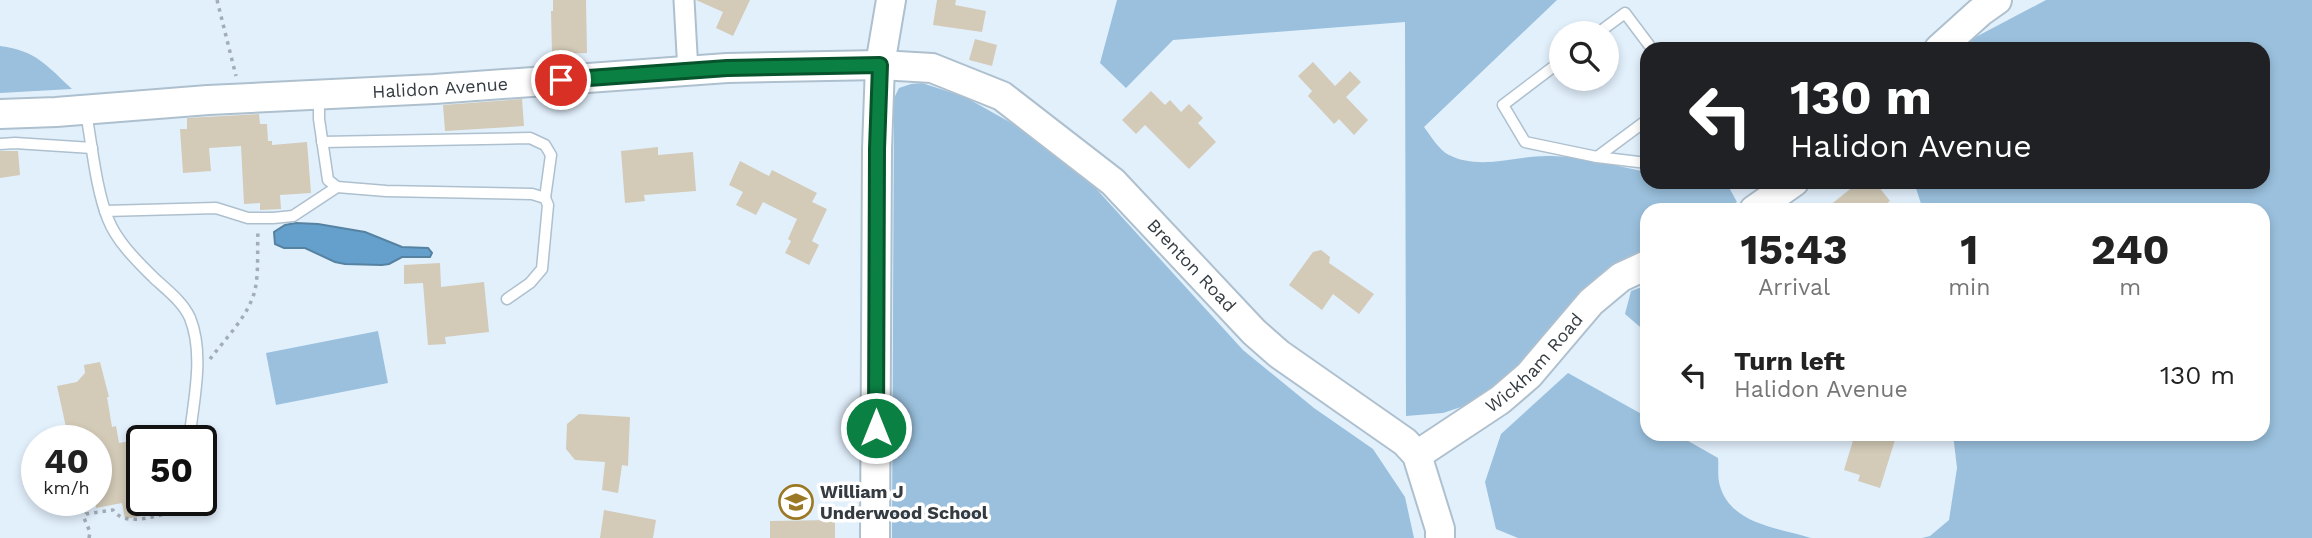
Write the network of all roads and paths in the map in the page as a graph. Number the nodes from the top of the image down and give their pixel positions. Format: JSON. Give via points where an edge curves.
{"nodes":[{"id":1,"x":217,"y":0,"type":"edge"},
{"id":2,"x":684,"y":0,"type":"edge"},
{"id":3,"x":891,"y":0,"type":"edge"},
{"id":4,"x":1997,"y":0,"type":"edge"},
{"id":5,"x":1614,"y":21,"type":"edge"},
{"id":6,"x":1647,"y":42,"type":"edge"},
{"id":7,"x":1947,"y":42,"type":"edge"},
{"id":8,"x":880,"y":65,"type":"junction"},
{"id":9,"x":1549,"y":70,"type":"edge"},
{"id":10,"x":688,"y":72,"type":"junction"},
{"id":11,"x":319,"y":94,"type":"junction"},
{"id":12,"x":240,"y":98,"type":"junction"},
{"id":13,"x":86,"y":109,"type":"junction"},
{"id":14,"x":0,"y":114,"type":"edge"},
{"id":15,"x":1640,"y":125,"type":"edge"},
{"id":16,"x":322,"y":142,"type":"junction"},
{"id":17,"x":0,"y":144,"type":"edge"},
{"id":18,"x":92,"y":148,"type":"junction"},
{"id":19,"x":1597,"y":157,"type":"junction"},
{"id":20,"x":1640,"y":162,"type":"edge"},
{"id":21,"x":337,"y":187,"type":"junction"},
{"id":22,"x":545,"y":198,"type":"junction"},
{"id":23,"x":105,"y":211,"type":"junction"},
{"id":24,"x":258,"y":218,"type":"junction"},
{"id":25,"x":1640,"y":268,"type":"edge"},
{"id":26,"x":507,"y":299,"type":"dead end"},
{"id":27,"x":196,"y":365,"type":"junction"},
{"id":28,"x":190,"y":425,"type":"edge"},
{"id":29,"x":1417,"y":455,"type":"junction"},
{"id":30,"x":149,"y":516,"type":"edge"},
{"id":31,"x":89,"y":538,"type":"edge"},
{"id":32,"x":875,"y":538,"type":"edge"},
{"id":33,"x":1440,"y":538,"type":"edge"}],
"edges":[{"from":1,"to":12,"type":"path"},
{"from":2,"to":10,"type":"street"},
{"from":3,"to":8,"type":"main road"},
{"from":4,"to":7,"type":"main road"},
{"from":5,"to":6,"type":"lane","via":[[1625,13]]},
{"from":8,"to":10,"type":"main road","name":"Halidon Avenue"},
{"from":8,"to":29,"type":"main road","name":"Brenton Road","via":[[932,68],[1002,96],[1113,182],[1212,290],[1279,354]]},
{"from":8,"to":32,"type":"main road"},
{"from":9,"to":19,"type":"lane","via":[[1503,105],[1525,142]]},
{"from":10,"to":11,"type":"main road","name":"Halidon Avenue"},
{"from":11,"to":12,"type":"main road","name":"Halidon Avenue"},
{"from":11,"to":16,"type":"lane"},
{"from":12,"to":13,"type":"main road","name":"Halidon Avenue"},
{"from":13,"to":14,"type":"main road","name":"Halidon Avenue"},
{"from":13,"to":18,"type":"lane"},
{"from":15,"to":19,"type":"lane"},
{"from":16,"to":21,"type":"lane","via":[[328,180]]},
{"from":16,"to":22,"type":"lane","via":[[530,138],[545,145],[551,155]]},
{"from":17,"to":18,"type":"lane"},
{"from":18,"to":23,"type":"lane"},
{"from":19,"to":20,"type":"lane"},
{"from":21,"to":22,"type":"lane"},
{"from":21,"to":24,"type":"lane","via":[[293,216]]},
{"from":22,"to":26,"type":"lane","via":[[542,269]]},
{"from":23,"to":24,"type":"lane","via":[[216,208]]},
{"from":23,"to":27,"type":"lane","via":[[117,236],[189,316],[196,337]]},
{"from":24,"to":27,"type":"path","via":[[252,300],[208,362]]},
{"from":25,"to":29,"type":"main road","name":"Wickham Road","via":[[1621,276],[1591,302],[1510,392]]},
{"from":27,"to":28,"type":"lane"},
{"from":29,"to":33,"type":"main road"},
{"from":30,"to":31,"type":"path","via":[[127,520],[113,510],[86,514]]}]}
